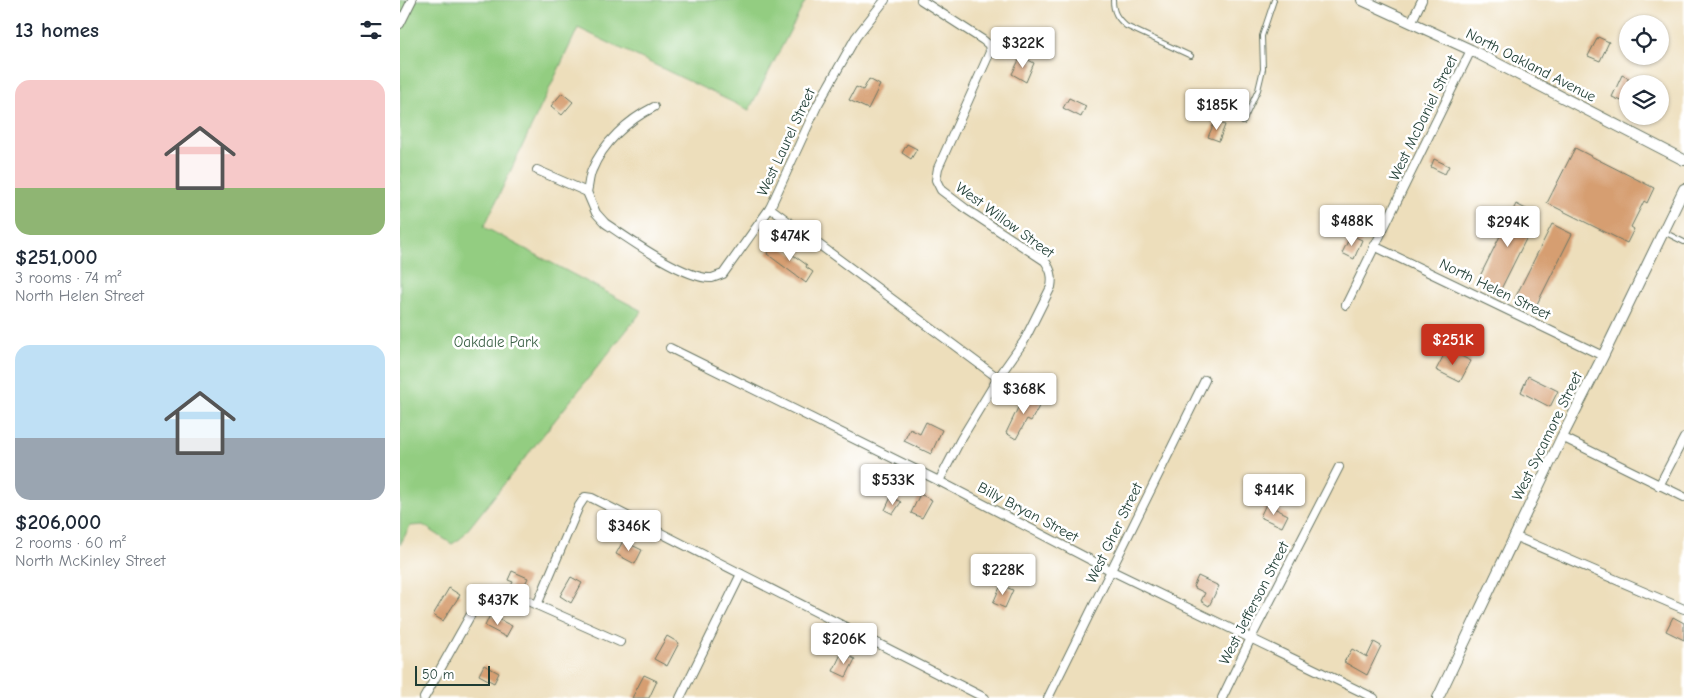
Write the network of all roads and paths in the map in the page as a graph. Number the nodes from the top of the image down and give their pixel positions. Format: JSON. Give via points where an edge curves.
{"nodes":[{"id":1,"x":412,"y":0,"type":"edge"},
{"id":2,"x":886,"y":0,"type":"edge"},
{"id":3,"x":921,"y":0,"type":"edge"},
{"id":4,"x":1113,"y":0,"type":"edge"},
{"id":5,"x":1274,"y":0,"type":"edge"},
{"id":6,"x":1362,"y":0,"type":"edge"},
{"id":7,"x":1422,"y":0,"type":"edge"},
{"id":8,"x":1411,"y":23,"type":"junction"},
{"id":9,"x":400,"y":24,"type":"edge"},
{"id":10,"x":1471,"y":50,"type":"junction"},
{"id":11,"x":1190,"y":56,"type":"dead end"},
{"id":12,"x":654,"y":107,"type":"dead end"},
{"id":13,"x":1243,"y":122,"type":"dead end"},
{"id":14,"x":1684,"y":160,"type":"edge"},
{"id":15,"x":537,"y":170,"type":"dead end"},
{"id":16,"x":1684,"y":189,"type":"edge"},
{"id":17,"x":587,"y":192,"type":"junction"},
{"id":18,"x":770,"y":208,"type":"junction"},
{"id":19,"x":1664,"y":232,"type":"junction"},
{"id":20,"x":1684,"y":242,"type":"edge"},
{"id":21,"x":1374,"y":246,"type":"junction"},
{"id":22,"x":1346,"y":305,"type":"dead end"},
{"id":23,"x":670,"y":348,"type":"dead end"},
{"id":24,"x":1603,"y":356,"type":"junction"},
{"id":25,"x":998,"y":378,"type":"junction"},
{"id":26,"x":1205,"y":380,"type":"dead end"},
{"id":27,"x":1562,"y":437,"type":"junction"},
{"id":28,"x":1684,"y":438,"type":"edge"},
{"id":29,"x":1339,"y":467,"type":"dead end"},
{"id":30,"x":938,"y":481,"type":"junction"},
{"id":31,"x":1659,"y":486,"type":"junction"},
{"id":32,"x":1684,"y":497,"type":"edge"},
{"id":33,"x":1514,"y":536,"type":"junction"},
{"id":34,"x":1110,"y":570,"type":"junction"},
{"id":35,"x":741,"y":574,"type":"junction"},
{"id":36,"x":537,"y":605,"type":"junction"},
{"id":37,"x":1684,"y":609,"type":"edge"},
{"id":38,"x":1251,"y":638,"type":"junction"},
{"id":39,"x":620,"y":642,"type":"dead end"},
{"id":40,"x":424,"y":698,"type":"edge"},
{"id":41,"x":680,"y":698,"type":"edge"},
{"id":42,"x":985,"y":698,"type":"edge"},
{"id":43,"x":1048,"y":698,"type":"edge"},
{"id":44,"x":1222,"y":698,"type":"edge"},
{"id":45,"x":1374,"y":698,"type":"edge"},
{"id":46,"x":1438,"y":698,"type":"edge"}],
"edges":[{"from":1,"to":9,"type":"street"},
{"from":2,"to":18,"type":"street","name":"West Laurel Street","via":[[856,36],[817,106]]},
{"from":3,"to":25,"type":"street","name":"West Willow Street","via":[[983,40],[990,52],[938,168],[936,180],[941,190],[1045,262],[1051,270],[1051,287],[1024,341]]},
{"from":4,"to":11,"type":"lane","via":[[1118,19],[1126,26]]},
{"from":5,"to":13,"type":"lane","via":[[1262,36],[1263,69],[1258,90]]},
{"from":6,"to":8,"type":"street","name":"North Oakland Avenue"},
{"from":7,"to":8,"type":"street"},
{"from":8,"to":10,"type":"street","name":"North Oakland Avenue"},
{"from":10,"to":14,"type":"street","name":"North Oakland Avenue"},
{"from":10,"to":21,"type":"street","name":"West McDaniel Street"},
{"from":12,"to":17,"type":"street","via":[[643,112],[608,142],[591,170]]},
{"from":15,"to":17,"type":"street"},
{"from":16,"to":19,"type":"street","name":"West Sycamore Street"},
{"from":17,"to":18,"type":"street","via":[[596,213],[605,223],[674,266],[711,278],[723,274]]},
{"from":18,"to":25,"type":"street","name":"West Laurel Street"},
{"from":19,"to":20,"type":"lane"},
{"from":19,"to":24,"type":"street","name":"West Sycamore Street"},
{"from":21,"to":22,"type":"street","name":"West McDaniel Street"},
{"from":21,"to":24,"type":"street","name":"North Helen Street"},
{"from":23,"to":30,"type":"street","name":"Billy Bryan Street"},
{"from":24,"to":27,"type":"street","name":"West Sycamore Street"},
{"from":25,"to":30,"type":"street","name":"West Willow Street"},
{"from":26,"to":34,"type":"street","name":"West Gher Street"},
{"from":27,"to":31,"type":"street"},
{"from":27,"to":33,"type":"street","name":"West Sycamore Street"},
{"from":28,"to":31,"type":"street"},
{"from":29,"to":38,"type":"street","name":"West Jefferson Street"},
{"from":30,"to":34,"type":"street","name":"Billy Bryan Street"},
{"from":31,"to":32,"type":"street"},
{"from":33,"to":37,"type":"street"},
{"from":33,"to":46,"type":"street","name":"West Sycamore Street"},
{"from":34,"to":38,"type":"street","name":"Billy Bryan Street"},
{"from":34,"to":43,"type":"street","name":"West Gher Street"},
{"from":35,"to":36,"type":"street","via":[[599,501],[585,497]]},
{"from":35,"to":41,"type":"street"},
{"from":35,"to":42,"type":"street"},
{"from":36,"to":39,"type":"street"},
{"from":36,"to":40,"type":"street","via":[[512,594],[491,595],[479,600]]},
{"from":38,"to":44,"type":"street","name":"West Jefferson Street"},
{"from":38,"to":45,"type":"street","name":"Billy Bryan Street"}]}
